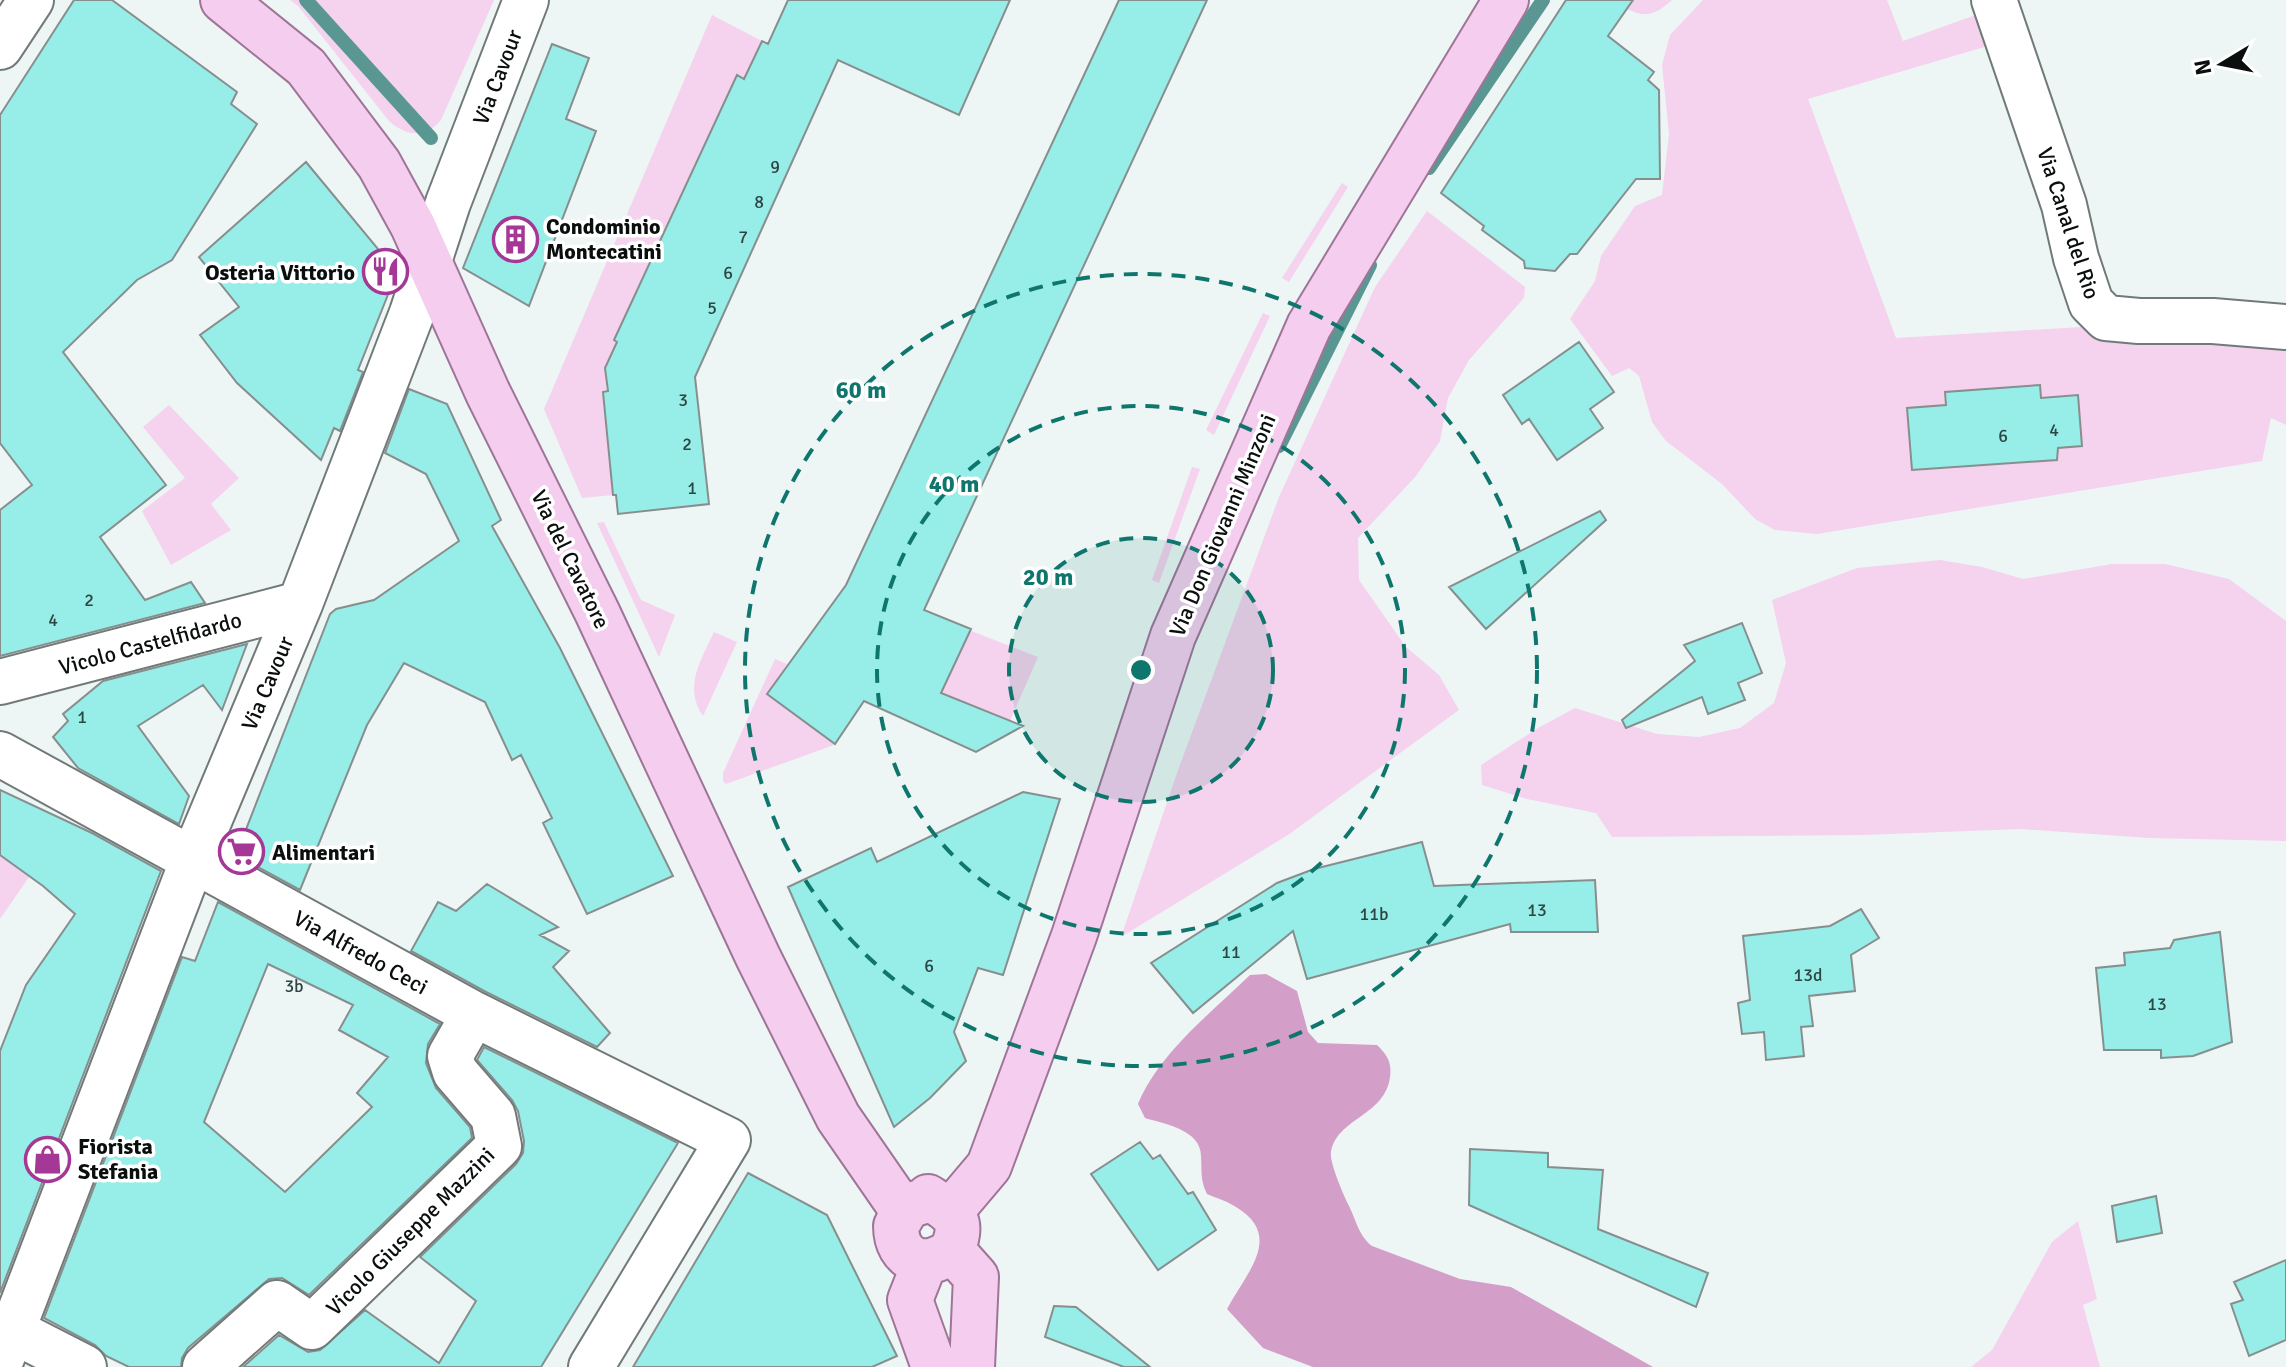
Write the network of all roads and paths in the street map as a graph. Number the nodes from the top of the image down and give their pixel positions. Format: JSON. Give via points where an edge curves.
{"nodes":[{"id":1,"x":31,"y":0,"type":"edge"},
{"id":2,"x":223,"y":0,"type":"edge"},
{"id":3,"x":526,"y":0,"type":"edge"},
{"id":4,"x":1506,"y":0,"type":"edge"},
{"id":5,"x":1994,"y":0,"type":"edge"},
{"id":6,"x":0,"y":47,"type":"edge"},
{"id":7,"x":430,"y":263,"type":"junction"},
{"id":8,"x":2286,"y":327,"type":"edge"},
{"id":9,"x":300,"y":604,"type":"junction"},
{"id":10,"x":0,"y":682,"type":"edge"},
{"id":11,"x":0,"y":754,"type":"edge"},
{"id":12,"x":193,"y":859,"type":"junction"},
{"id":13,"x":474,"y":1014,"type":"junction"},
{"id":14,"x":933,"y":1227,"type":"junction"},
{"id":15,"x":4,"y":1339,"type":"edge"},
{"id":16,"x":84,"y":1367,"type":"edge"},
{"id":17,"x":205,"y":1367,"type":"edge"},
{"id":18,"x":591,"y":1367,"type":"edge"},
{"id":19,"x":943,"y":1367,"type":"edge"}],
"edges":[{"from":1,"to":6,"type":"street"},
{"from":2,"to":7,"type":"main road","name":"Via del Cavatore","via":[[306,67],[379,164]]},
{"from":3,"to":7,"type":"street","name":"Via Cavour"},
{"from":4,"to":14,"type":"main road","name":"Via Don Giovanni Minzoni","via":[[1309,326],[1173,636],[1074,936],[989,1166]]},
{"from":5,"to":8,"type":"street","name":"Via Canal del Rio","via":[[2064,205],[2091,303],[2106,318]]},
{"from":7,"to":9,"type":"street","name":"Via Cavour"},
{"from":7,"to":14,"type":"main road","name":"Via del Cavatore","via":[[838,1117],[865,1158]]},
{"from":9,"to":10,"type":"street","name":"Vicolo Castelfidardo"},
{"from":9,"to":12,"type":"street","name":"Via Cavour"},
{"from":11,"to":12,"type":"street","name":"Via Alfredo Ceci"},
{"from":12,"to":13,"type":"street","name":"Via Alfredo Ceci"},
{"from":12,"to":15,"type":"street","name":"Via Cavour"},
{"from":13,"to":17,"type":"street","name":"Vicolo Giuseppe Mazzini","via":[[450,1056],[455,1072],[493,1116],[499,1146],[312,1327],[277,1303]]},
{"from":13,"to":18,"type":"street","name":"Via Alfredo Ceci","via":[[728,1140]]},
{"from":14,"to":19,"type":"main road","name":"Via Don Giovanni Minzoni","via":[[910,1300]]},
{"from":14,"to":19,"type":"main road","name":"Via Don Giovanni Minzoni","via":[[976,1277]]},
{"from":15,"to":16,"type":"street"}]}
